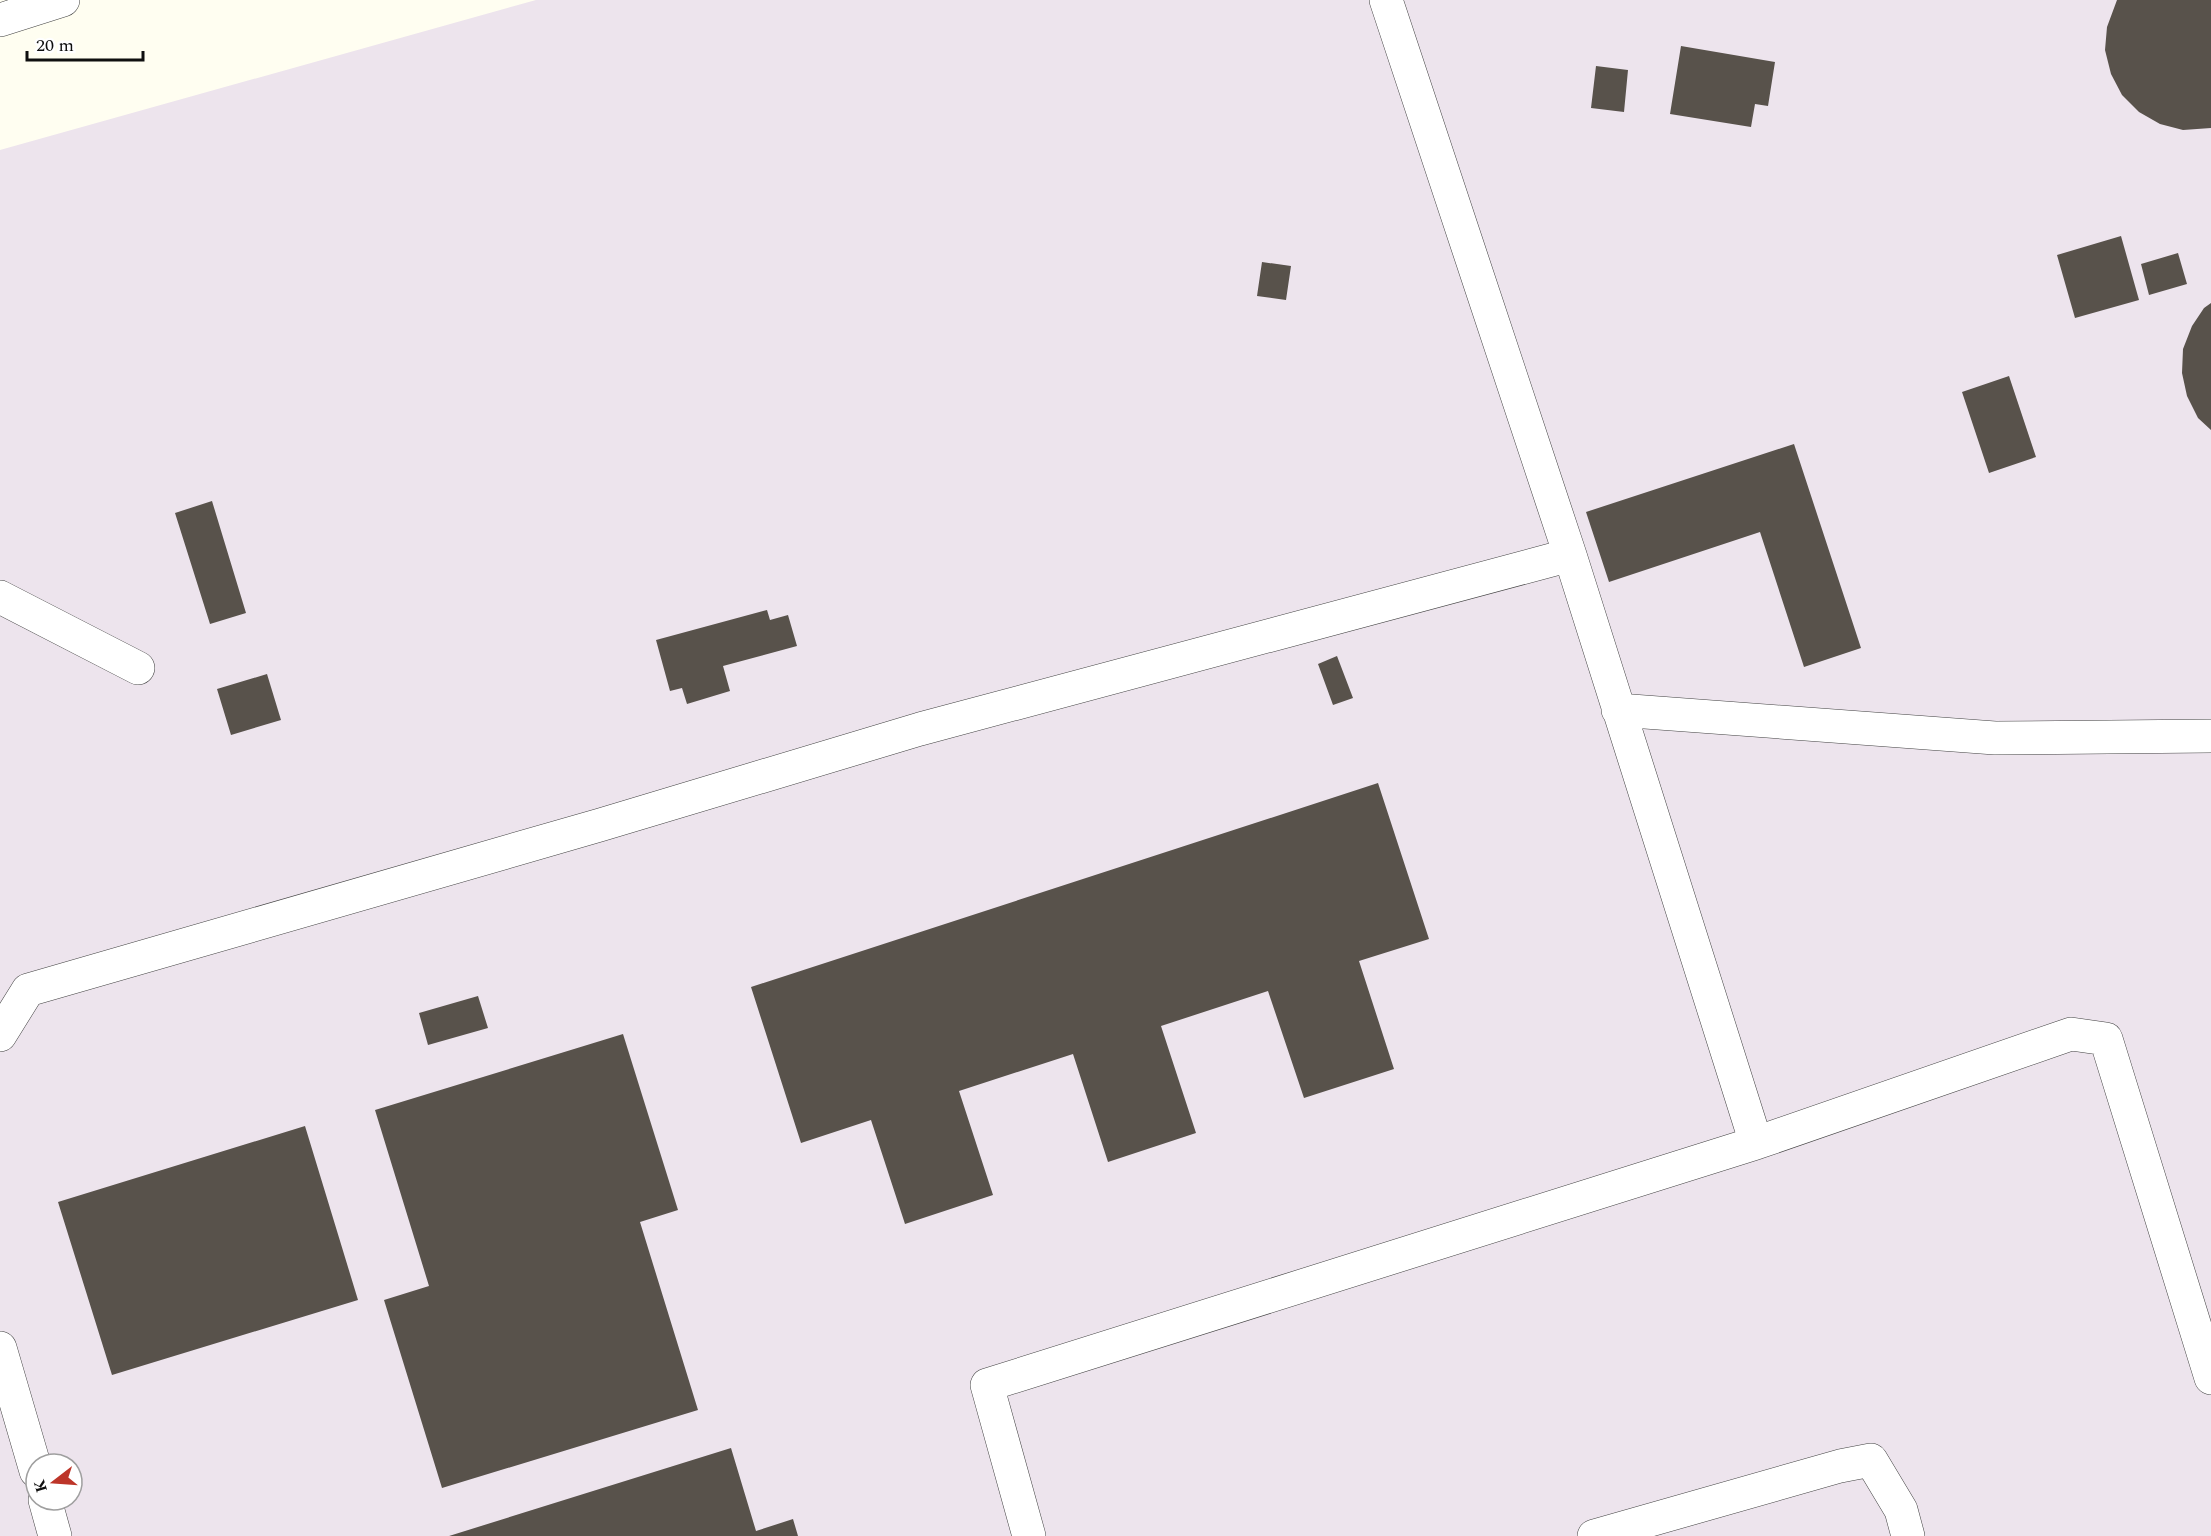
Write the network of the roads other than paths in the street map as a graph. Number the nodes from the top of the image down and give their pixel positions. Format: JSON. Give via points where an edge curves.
{"nodes":[{"id":1,"x":63,"y":0,"type":"edge"},
{"id":2,"x":1386,"y":0,"type":"edge"},
{"id":3,"x":0,"y":20,"type":"edge"},
{"id":4,"x":1570,"y":555,"type":"junction"},
{"id":5,"x":0,"y":597,"type":"edge"},
{"id":6,"x":138,"y":668,"type":"dead end"},
{"id":7,"x":1618,"y":710,"type":"junction"},
{"id":8,"x":2211,"y":735,"type":"edge"},
{"id":9,"x":0,"y":1035,"type":"edge"},
{"id":10,"x":1756,"y":1143,"type":"junction"},
{"id":11,"x":0,"y":1348,"type":"edge"},
{"id":12,"x":2211,"y":1378,"type":"edge"},
{"id":13,"x":30,"y":1452,"type":"edge"},
{"id":14,"x":48,"y":1512,"type":"edge"},
{"id":15,"x":55,"y":1536,"type":"edge"},
{"id":16,"x":1029,"y":1536,"type":"edge"},
{"id":17,"x":1594,"y":1536,"type":"edge"},
{"id":18,"x":1908,"y":1536,"type":"edge"}],
"edges":[{"from":1,"to":3,"type":"lane"},
{"from":2,"to":4,"type":"lane"},
{"from":4,"to":7,"type":"lane"},
{"from":4,"to":9,"type":"lane","via":[[920,729],[28,990]]},
{"from":5,"to":6,"type":"lane"},
{"from":7,"to":8,"type":"lane","via":[[1995,738]]},
{"from":7,"to":10,"type":"lane"},
{"from":10,"to":12,"type":"lane","via":[[2071,1034],[2106,1039]]},
{"from":10,"to":16,"type":"lane","via":[[987,1385]]},
{"from":11,"to":13,"type":"lane"},
{"from":14,"to":15,"type":"lane"},
{"from":17,"to":18,"type":"lane","via":[[1871,1460],[1901,1510]]}]}
